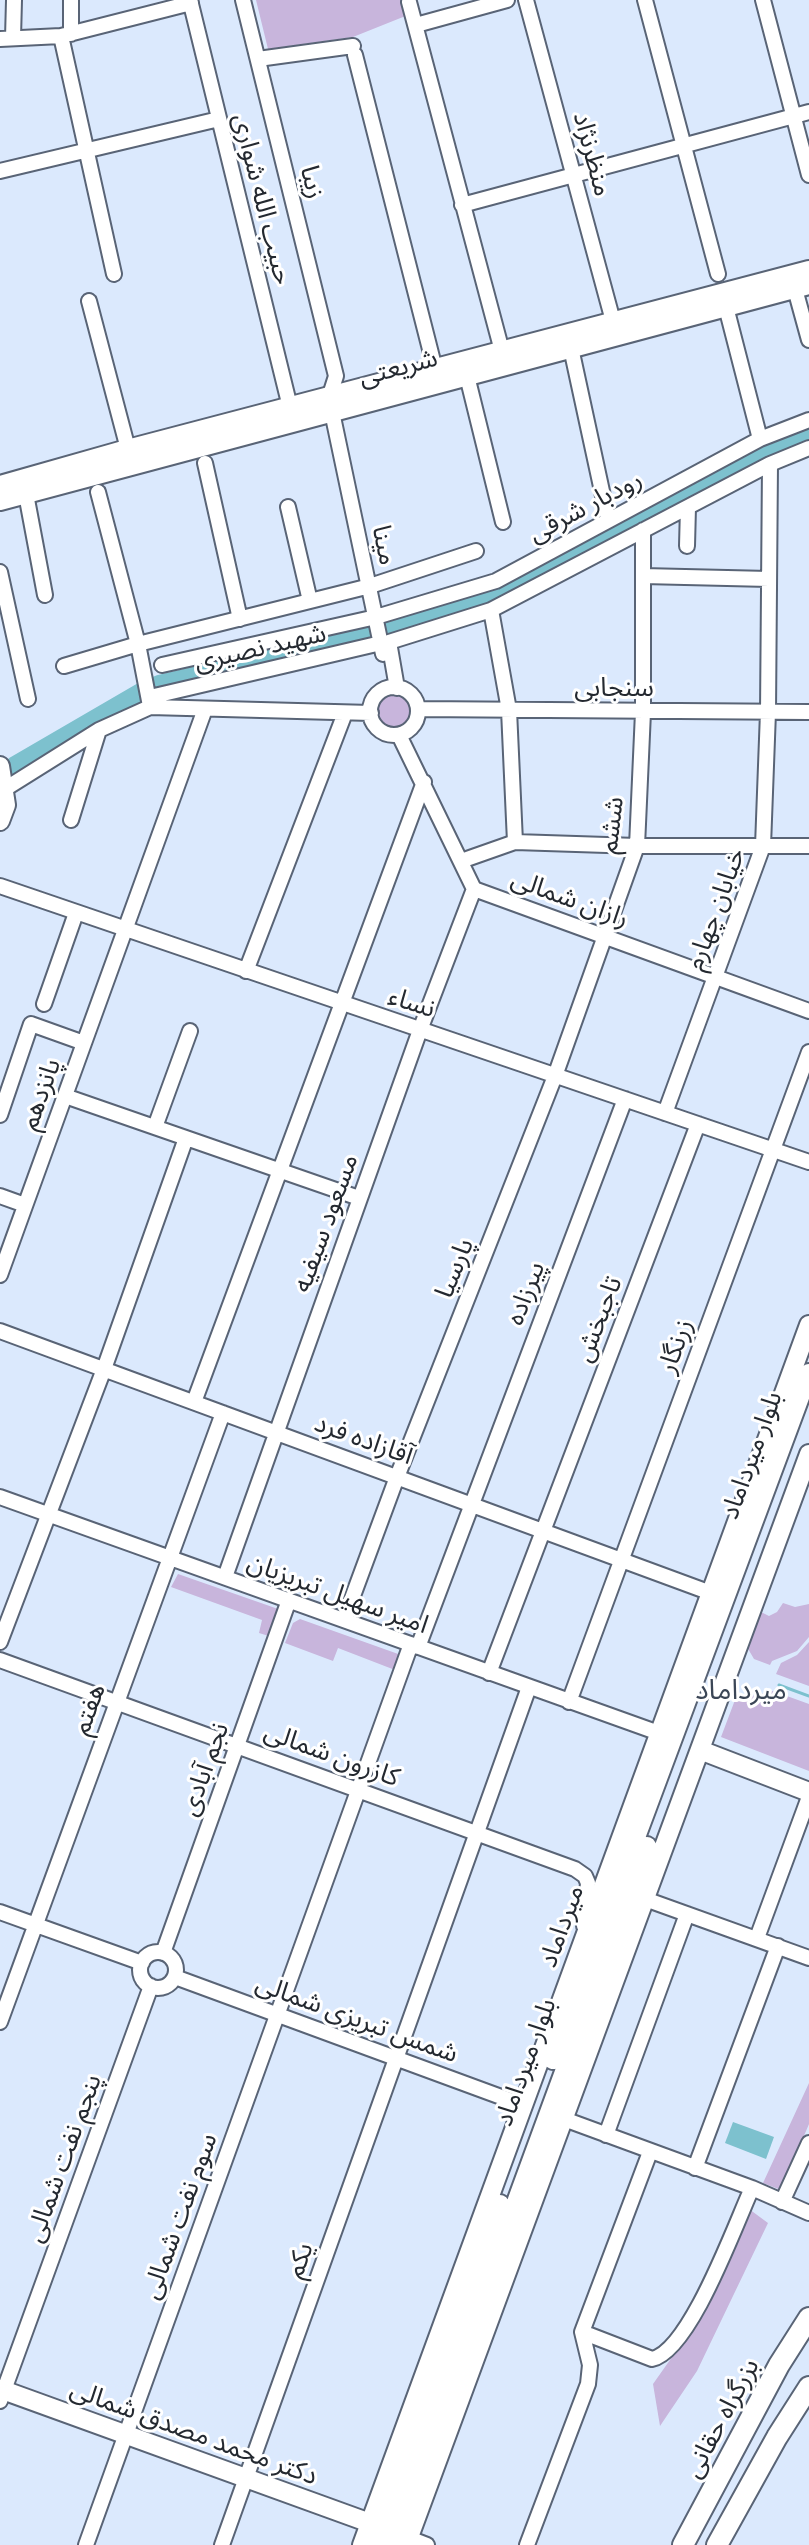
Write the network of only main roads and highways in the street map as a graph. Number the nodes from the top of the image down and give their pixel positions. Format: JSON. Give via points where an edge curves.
{"nodes":[{"id":1,"x":809,"y":270,"type":"edge"},
{"id":2,"x":802,"y":287,"type":"edge"},
{"id":3,"x":331,"y":405,"type":"junction"},
{"id":4,"x":72,"y":473,"type":"junction"},
{"id":5,"x":0,"y":485,"type":"edge"},
{"id":6,"x":0,"y":501,"type":"edge"},
{"id":7,"x":2,"y":782,"type":"edge"},
{"id":8,"x":0,"y":821,"type":"edge"},
{"id":9,"x":809,"y":1325,"type":"edge"},
{"id":10,"x":809,"y":1373,"type":"edge"},
{"id":11,"x":809,"y":1407,"type":"edge"},
{"id":12,"x":809,"y":1454,"type":"edge"},
{"id":13,"x":763,"y":1497,"type":"junction"},
{"id":14,"x":738,"y":1518,"type":"junction"},
{"id":15,"x":700,"y":1750,"type":"junction"},
{"id":16,"x":809,"y":1794,"type":"edge"},
{"id":17,"x":551,"y":2030,"type":"junction"},
{"id":18,"x":547,"y":2074,"type":"junction"},
{"id":19,"x":809,"y":2318,"type":"edge"},
{"id":20,"x":809,"y":2387,"type":"edge"},
{"id":21,"x":1,"y":2394,"type":"edge"},
{"id":22,"x":434,"y":2424,"type":"junction"},
{"id":23,"x":426,"y":2492,"type":"junction"},
{"id":24,"x":370,"y":2523,"type":"junction"},
{"id":25,"x":414,"y":2543,"type":"edge"},
{"id":26,"x":362,"y":2545,"type":"edge"},
{"id":27,"x":376,"y":2545,"type":"edge"},
{"id":28,"x":390,"y":2545,"type":"edge"},
{"id":29,"x":683,"y":2545,"type":"edge"},
{"id":30,"x":717,"y":2545,"type":"edge"}],
"edges":[{"from":1,"to":3,"type":"main road","name":"شریعتی","via":[[435,369]]},
{"from":2,"to":3,"type":"main road","name":"شریعتی","via":[[467,376]]},
{"from":3,"to":4,"type":"main road","name":"شریعتی"},
{"from":3,"to":4,"type":"main road","name":"شریعتی","via":[[290,407],[128,449]]},
{"from":4,"to":5,"type":"main road","name":"شریعتی"},
{"from":4,"to":6,"type":"main road","name":"شریعتی"},
{"from":7,"to":8,"type":"main road","via":[[6,805]]},
{"from":9,"to":14,"type":"main road","name":"میرداماد"},
{"from":10,"to":13,"type":"main road","name":"بلوار میرداماد"},
{"from":11,"to":22,"type":"main road","name":"بلوار میرداماد"},
{"from":12,"to":15,"type":"main road"},
{"from":13,"to":14,"type":"main road"},
{"from":13,"to":18,"type":"main road","name":"بلوار میرداماد"},
{"from":14,"to":17,"type":"main road","name":"میرداماد"},
{"from":15,"to":16,"type":"main road"},
{"from":15,"to":23,"type":"main road"},
{"from":17,"to":18,"type":"main road"},
{"from":17,"to":24,"type":"main road","name":"میرداماد"},
{"from":18,"to":27,"type":"main road","name":"بلوار میرداماد"},
{"from":19,"to":29,"type":"highway","name":"بزرگراه حقانی"},
{"from":20,"to":30,"type":"highway"},
{"from":21,"to":24,"type":"main road","name":"دکتر محمد مصدق شمالی"},
{"from":22,"to":23,"type":"main road"},
{"from":22,"to":28,"type":"main road","name":"بلوار میرداماد"},
{"from":23,"to":25,"type":"main road"},
{"from":24,"to":26,"type":"main road","name":"میرداماد"}]}
